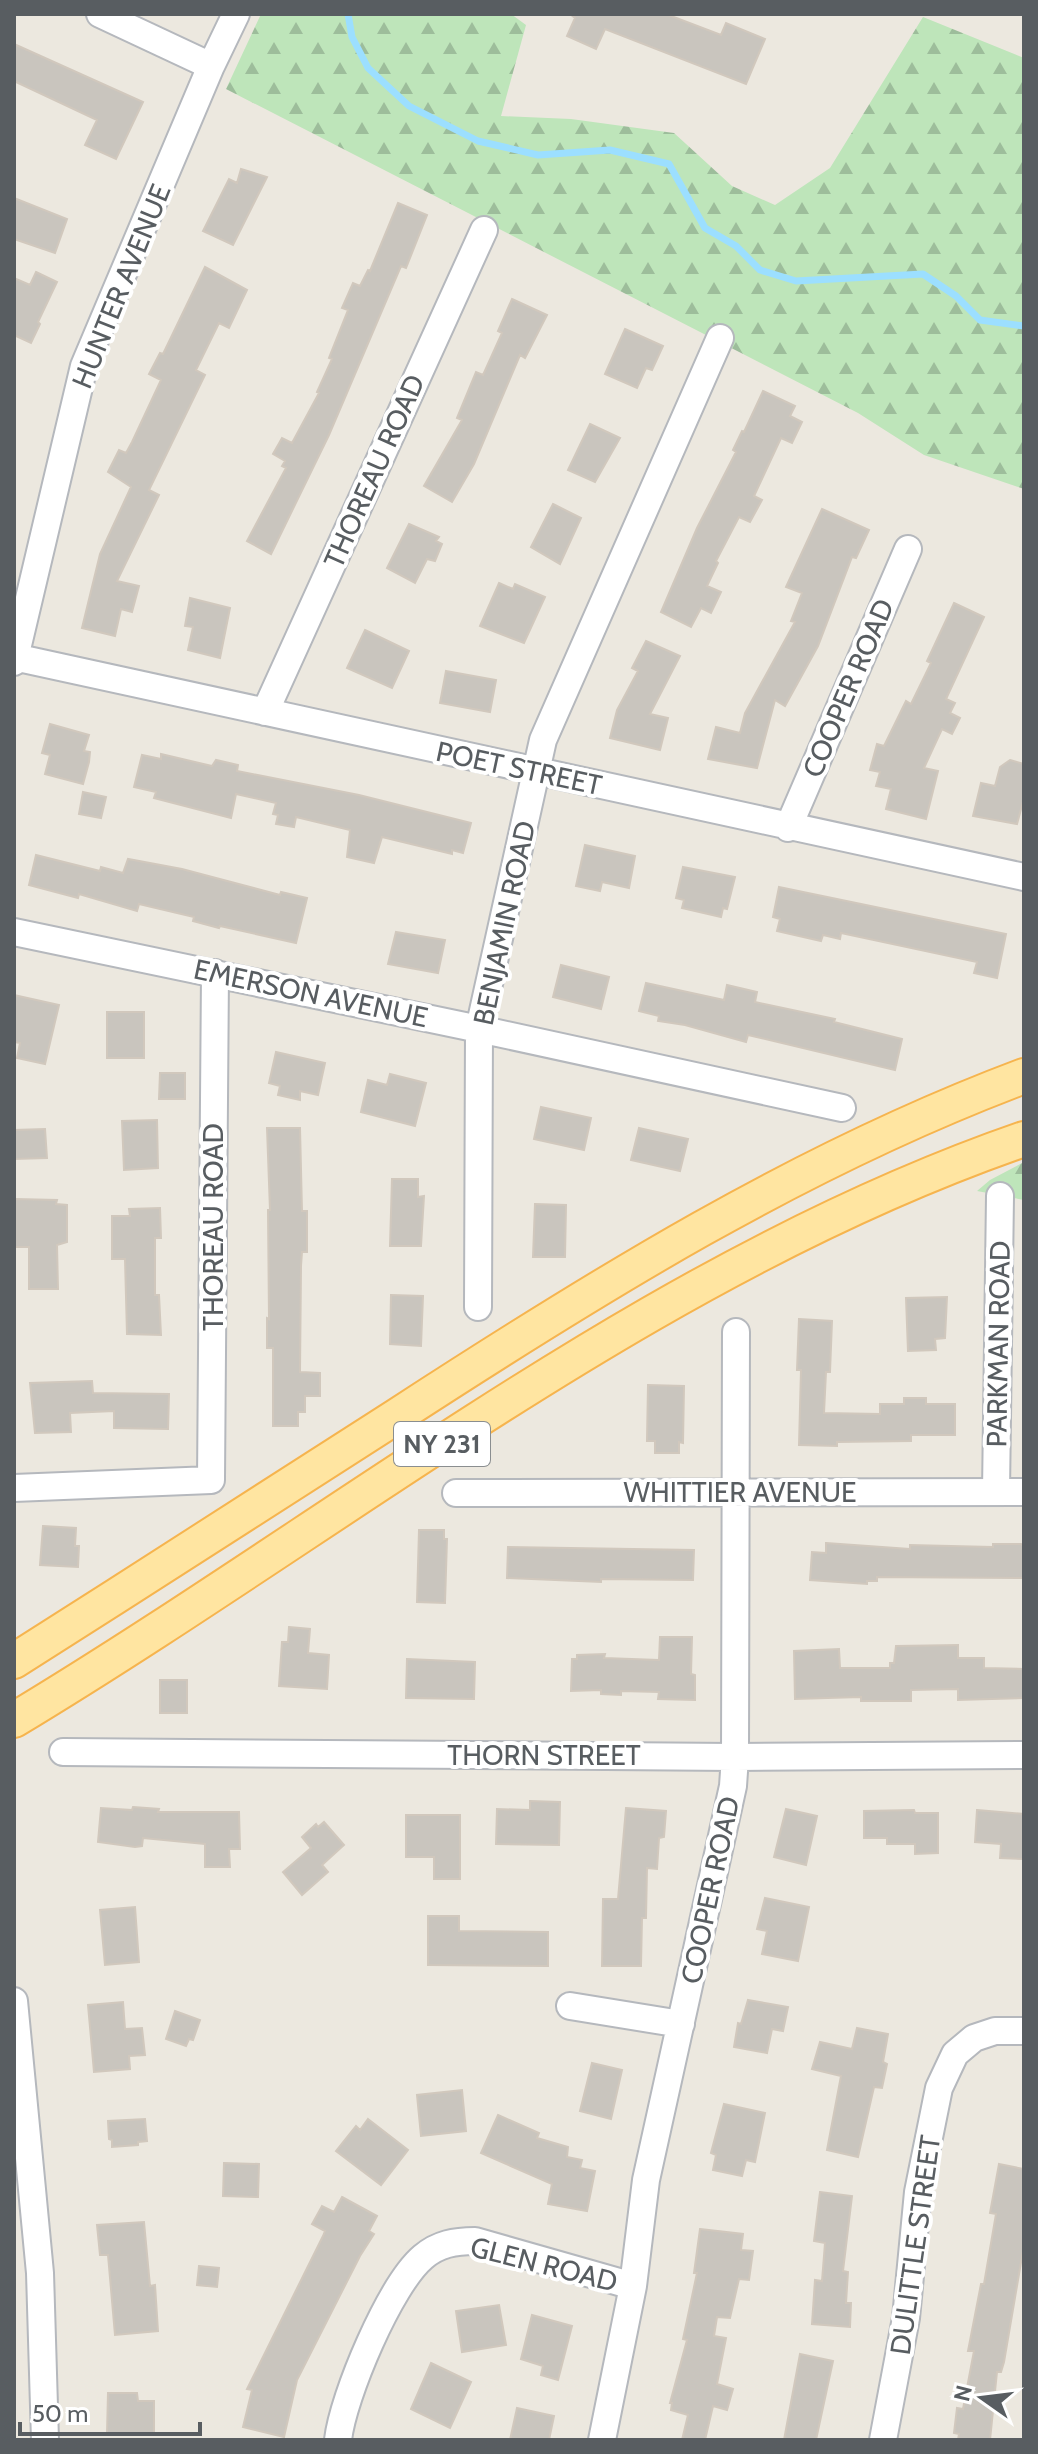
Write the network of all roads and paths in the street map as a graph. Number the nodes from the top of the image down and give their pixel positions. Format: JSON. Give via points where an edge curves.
{"nodes":[{"id":1,"x":100,"y":14,"type":"edge"},
{"id":2,"x":236,"y":14,"type":"edge"},
{"id":3,"x":211,"y":66,"type":"junction"},
{"id":4,"x":484,"y":230,"type":"dead end"},
{"id":5,"x":720,"y":338,"type":"dead end"},
{"id":6,"x":908,"y":549,"type":"dead end"},
{"id":7,"x":14,"y":659,"type":"edge"},
{"id":8,"x":265,"y":712,"type":"junction"},
{"id":9,"x":536,"y":771,"type":"junction"},
{"id":10,"x":788,"y":828,"type":"junction"},
{"id":11,"x":1024,"y":877,"type":"edge"},
{"id":12,"x":14,"y":932,"type":"edge"},
{"id":13,"x":215,"y":973,"type":"junction"},
{"id":14,"x":479,"y":1029,"type":"junction"},
{"id":15,"x":1024,"y":1076,"type":"edge"},
{"id":16,"x":842,"y":1108,"type":"dead end"},
{"id":17,"x":1024,"y":1139,"type":"edge"},
{"id":18,"x":1000,"y":1196,"type":"dead end"},
{"id":19,"x":478,"y":1307,"type":"dead end"},
{"id":20,"x":736,"y":1332,"type":"dead end"},
{"id":21,"x":14,"y":1488,"type":"edge"},
{"id":22,"x":736,"y":1492,"type":"junction"},
{"id":23,"x":996,"y":1492,"type":"junction"},
{"id":24,"x":1024,"y":1492,"type":"edge"},
{"id":25,"x":456,"y":1493,"type":"dead end"},
{"id":26,"x":14,"y":1661,"type":"edge"},
{"id":27,"x":14,"y":1720,"type":"edge"},
{"id":28,"x":63,"y":1752,"type":"dead end"},
{"id":29,"x":1024,"y":1755,"type":"edge"},
{"id":30,"x":735,"y":1757,"type":"junction"},
{"id":31,"x":14,"y":2001,"type":"edge"},
{"id":32,"x":570,"y":2006,"type":"dead end"},
{"id":33,"x":681,"y":2024,"type":"junction"},
{"id":34,"x":1024,"y":2031,"type":"edge"},
{"id":35,"x":633,"y":2286,"type":"junction"},
{"id":36,"x":45,"y":2440,"type":"edge"},
{"id":37,"x":338,"y":2440,"type":"edge"},
{"id":38,"x":602,"y":2440,"type":"edge"},
{"id":39,"x":883,"y":2440,"type":"edge"}],
"edges":[{"from":1,"to":3,"type":"street"},
{"from":2,"to":3,"type":"street","name":"HUNTER AVENUE"},
{"from":3,"to":7,"type":"street","name":"HUNTER AVENUE","via":[[84,366]]},
{"from":4,"to":8,"type":"street","name":"THOREAU ROAD"},
{"from":5,"to":9,"type":"street","name":"BENJAMIN ROAD","via":[[543,740]]},
{"from":6,"to":10,"type":"street","name":"COOPER ROAD"},
{"from":7,"to":8,"type":"street","name":"POET STREET"},
{"from":8,"to":9,"type":"street","name":"POET STREET"},
{"from":9,"to":10,"type":"street","name":"POET STREET"},
{"from":9,"to":14,"type":"street","name":"BENJAMIN ROAD"},
{"from":10,"to":11,"type":"street","name":"POET STREET"},
{"from":12,"to":13,"type":"street","name":"EMERSON AVENUE"},
{"from":13,"to":14,"type":"street","name":"EMERSON AVENUE"},
{"from":13,"to":21,"type":"street","name":"THOREAU ROAD","via":[[211,1480]]},
{"from":14,"to":16,"type":"street","name":"EMERSON AVENUE"},
{"from":14,"to":19,"type":"street","name":"BENJAMIN ROAD"},
{"from":15,"to":26,"type":"main road","number":"NY 231","via":[[841,1155],[605,1282]]},
{"from":17,"to":27,"type":"main road","number":"NY 231","via":[[823,1224],[667,1305]]},
{"from":18,"to":23,"type":"street","name":"PARKMAN ROAD"},
{"from":20,"to":22,"type":"street","name":"COOPER ROAD"},
{"from":22,"to":23,"type":"street","name":"WHITTIER AVENUE"},
{"from":22,"to":25,"type":"street","name":"WHITTIER AVENUE"},
{"from":22,"to":30,"type":"street","name":"COOPER ROAD"},
{"from":23,"to":24,"type":"street","name":"WHITTIER AVENUE"},
{"from":28,"to":30,"type":"street","name":"THORN STREET"},
{"from":29,"to":30,"type":"street","name":"THORN STREET"},
{"from":30,"to":33,"type":"street","name":"COOPER ROAD"},
{"from":31,"to":36,"type":"street","via":[[40,2273]]},
{"from":32,"to":33,"type":"street"},
{"from":33,"to":35,"type":"street","name":"COOPER ROAD","via":[[646,2180]]},
{"from":34,"to":39,"type":"street","name":"DULITTLE STREET","via":[[985,2032],[964,2045],[939,2088],[921,2172],[903,2338]]},
{"from":35,"to":37,"type":"street","name":"GLEN ROAD","via":[[475,2241],[434,2249],[401,2282],[356,2373]]},
{"from":35,"to":38,"type":"street","name":"COOPER ROAD"}]}
